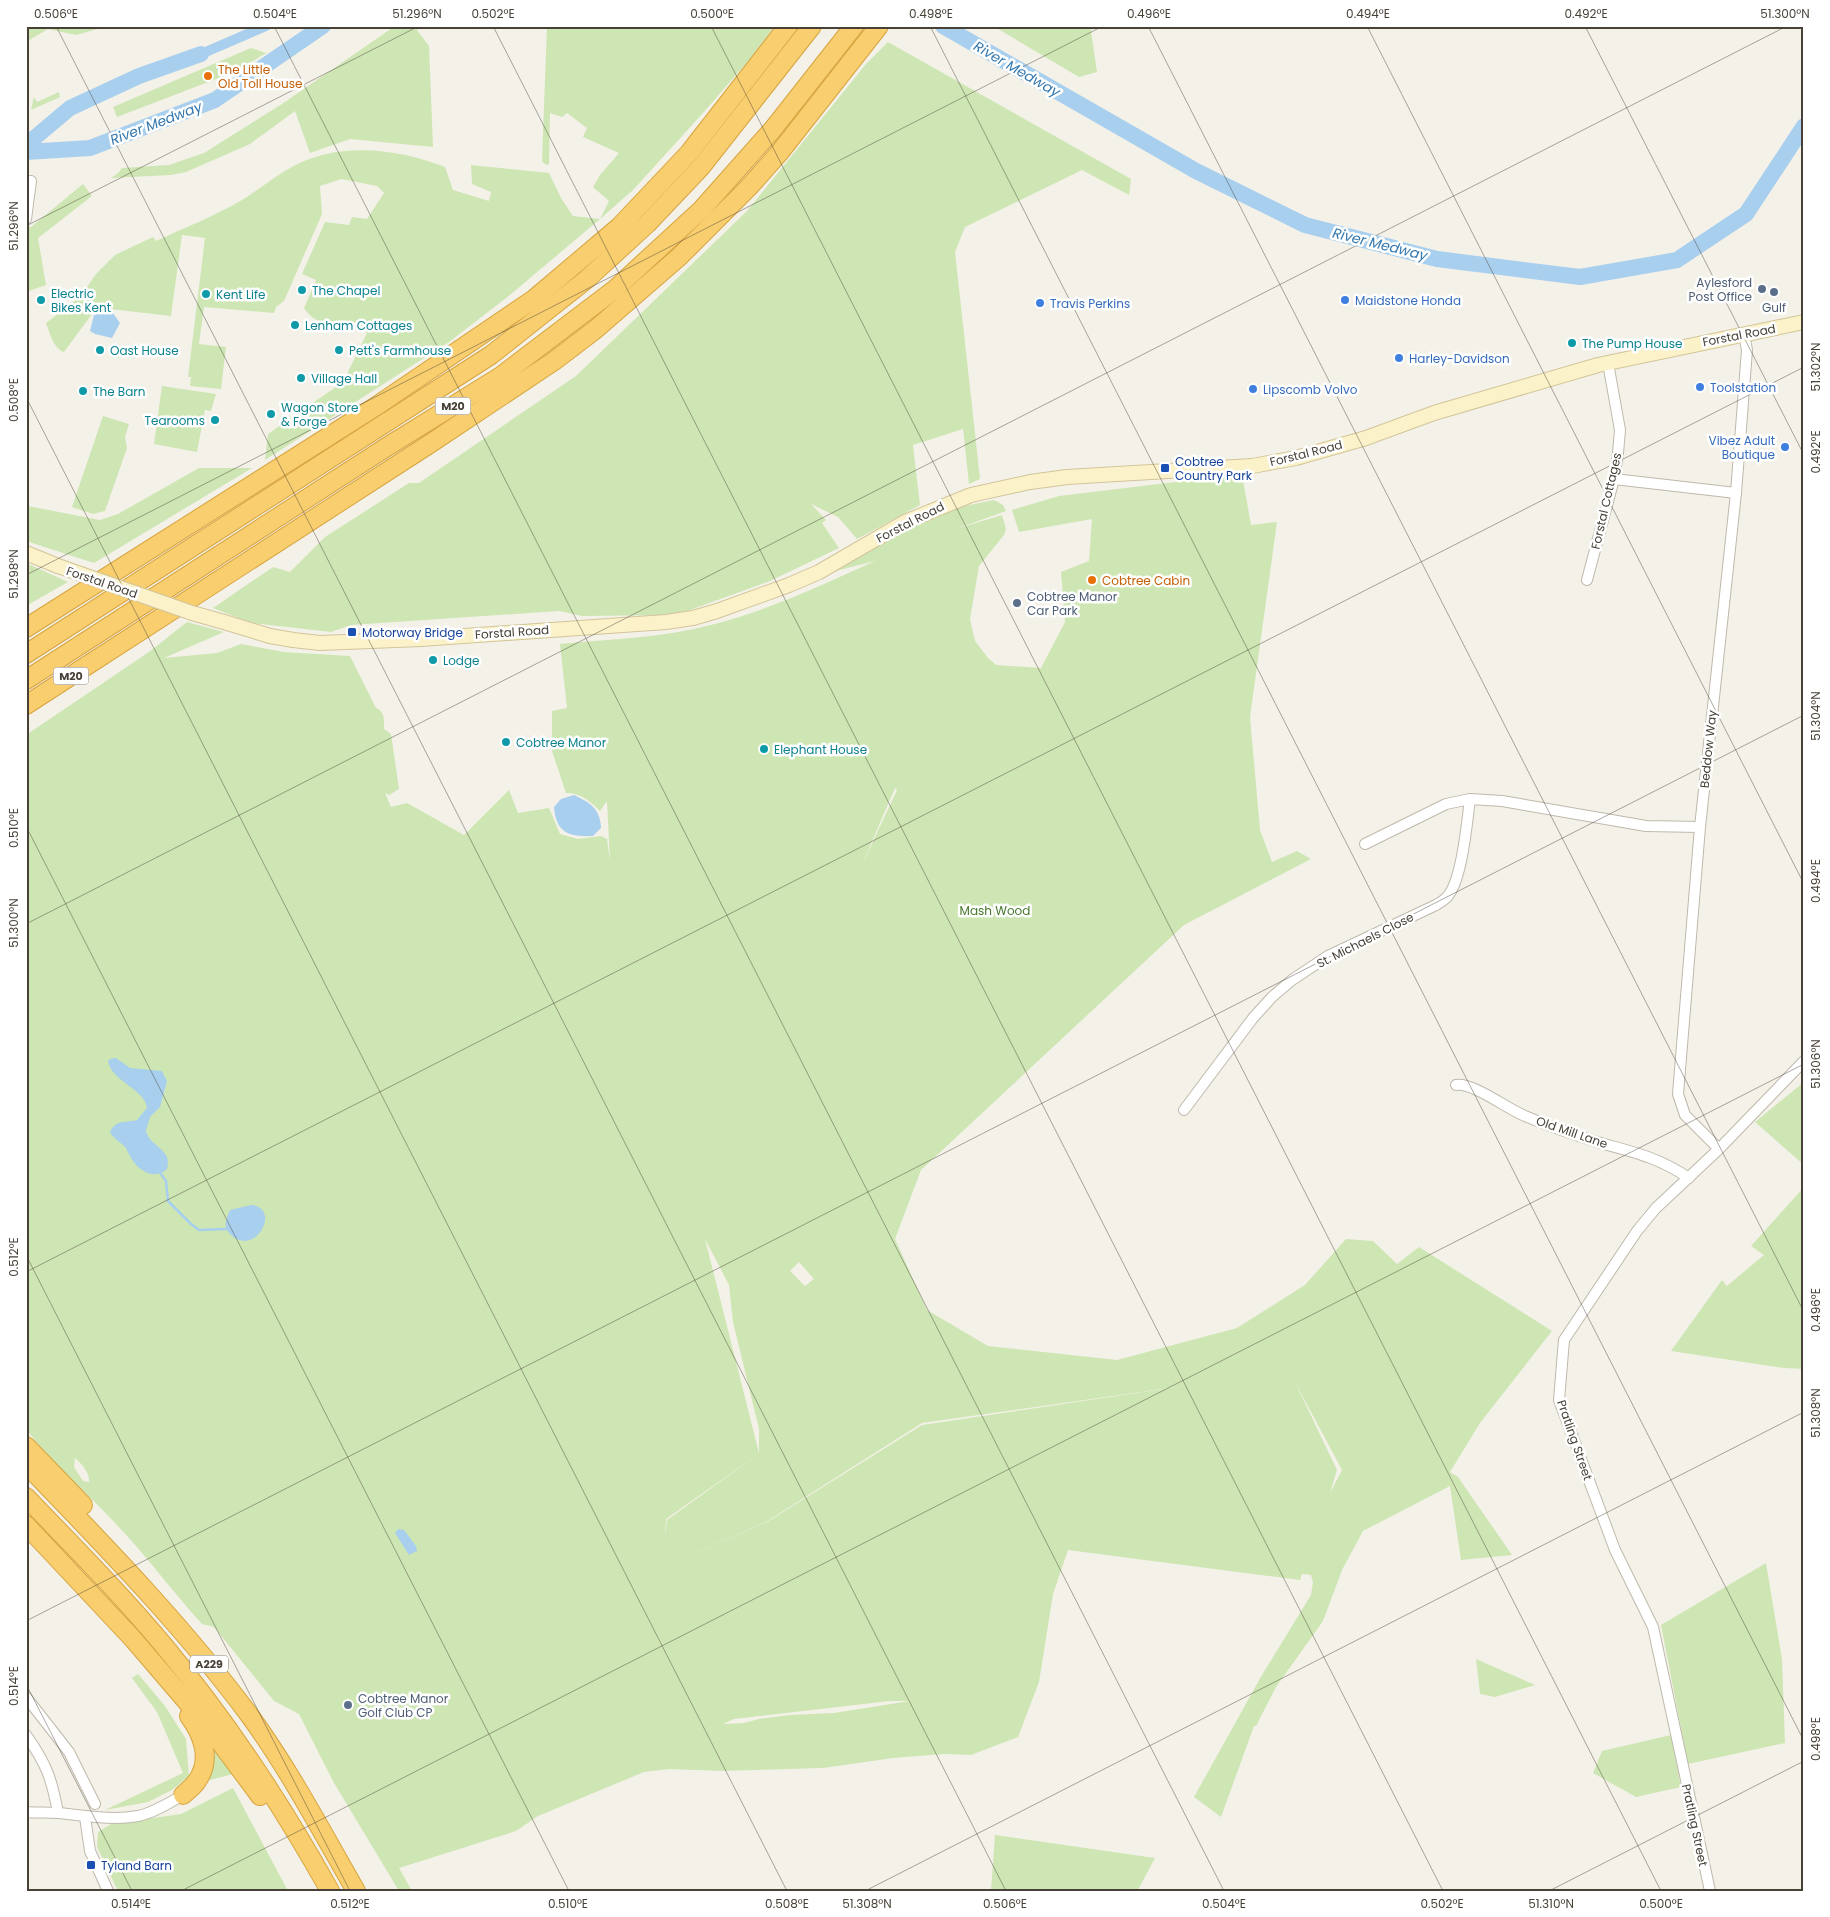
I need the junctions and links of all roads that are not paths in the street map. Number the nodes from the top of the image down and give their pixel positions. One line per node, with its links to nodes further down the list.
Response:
1 (812, 26): 18 (highway, M20)
2 (854, 26): 19 (highway, M20)
3 (879, 26): 17 (highway, M20)
4 (784, 31): 14 (highway)
5 (31, 181): 6 (street)
6 (26, 219)
7 (1804, 322): 8 (street, Forstal Road)
8 (1744, 334): 9 (street, Forstal Road); 11 (street, Beddow Way)
9 (1608, 362): 10 (street, Forstal Cottages); 12 (street, Forstal Road, bridge)
10 (1614, 479): 11 (street); 13 (street, Forstal Cottages)
11 (1736, 493): 23 (street, Beddow Way)
12 (26, 553)
13 (1587, 580)
14 (93, 585): 15 (highway); 16 (highway)
15 (26, 622)
16 (26, 628)
17 (117, 648): 20 (highway, M20); 21 (highway, M20)
18 (26, 654)
19 (26, 680)
20 (26, 705)
21 (26, 716)
22 (1470, 799): 23 (street); 24 (street); 27 (street, St. Michaels Close)
23 (1700, 827): 28 (street, Beddow Way)
24 (1365, 844)
25 (1804, 1061): 28 (street, Pratling Street)
26 (1456, 1085): 29 (street, Old Mill Lane)
27 (1184, 1110)
28 (1719, 1150): 29 (street, Pratling Street)
29 (1689, 1178): 48 (street, Pratling Street)
30 (26, 1446): 37 (highway)
31 (26, 1456): 33 (highway)
32 (26, 1464): 33 (highway, A229)
33 (45, 1484): 37 (highway, A229)
34 (26, 1497): 45 (highway, A229)
35 (26, 1525): 36 (highway)
36 (133, 1639): 40 (highway); 45 (highway)
37 (204, 1658): 47 (highway, A229)
38 (26, 1697): 41 (street)
39 (26, 1734): 43 (street)
40 (183, 1795): 44 (street)
41 (95, 1804)
42 (26, 1812): 43 (street)
43 (58, 1813): 44 (street)
44 (85, 1817): 46 (street)
45 (329, 1889)
46 (108, 1891)
47 (356, 1891)
48 (1710, 1891)

